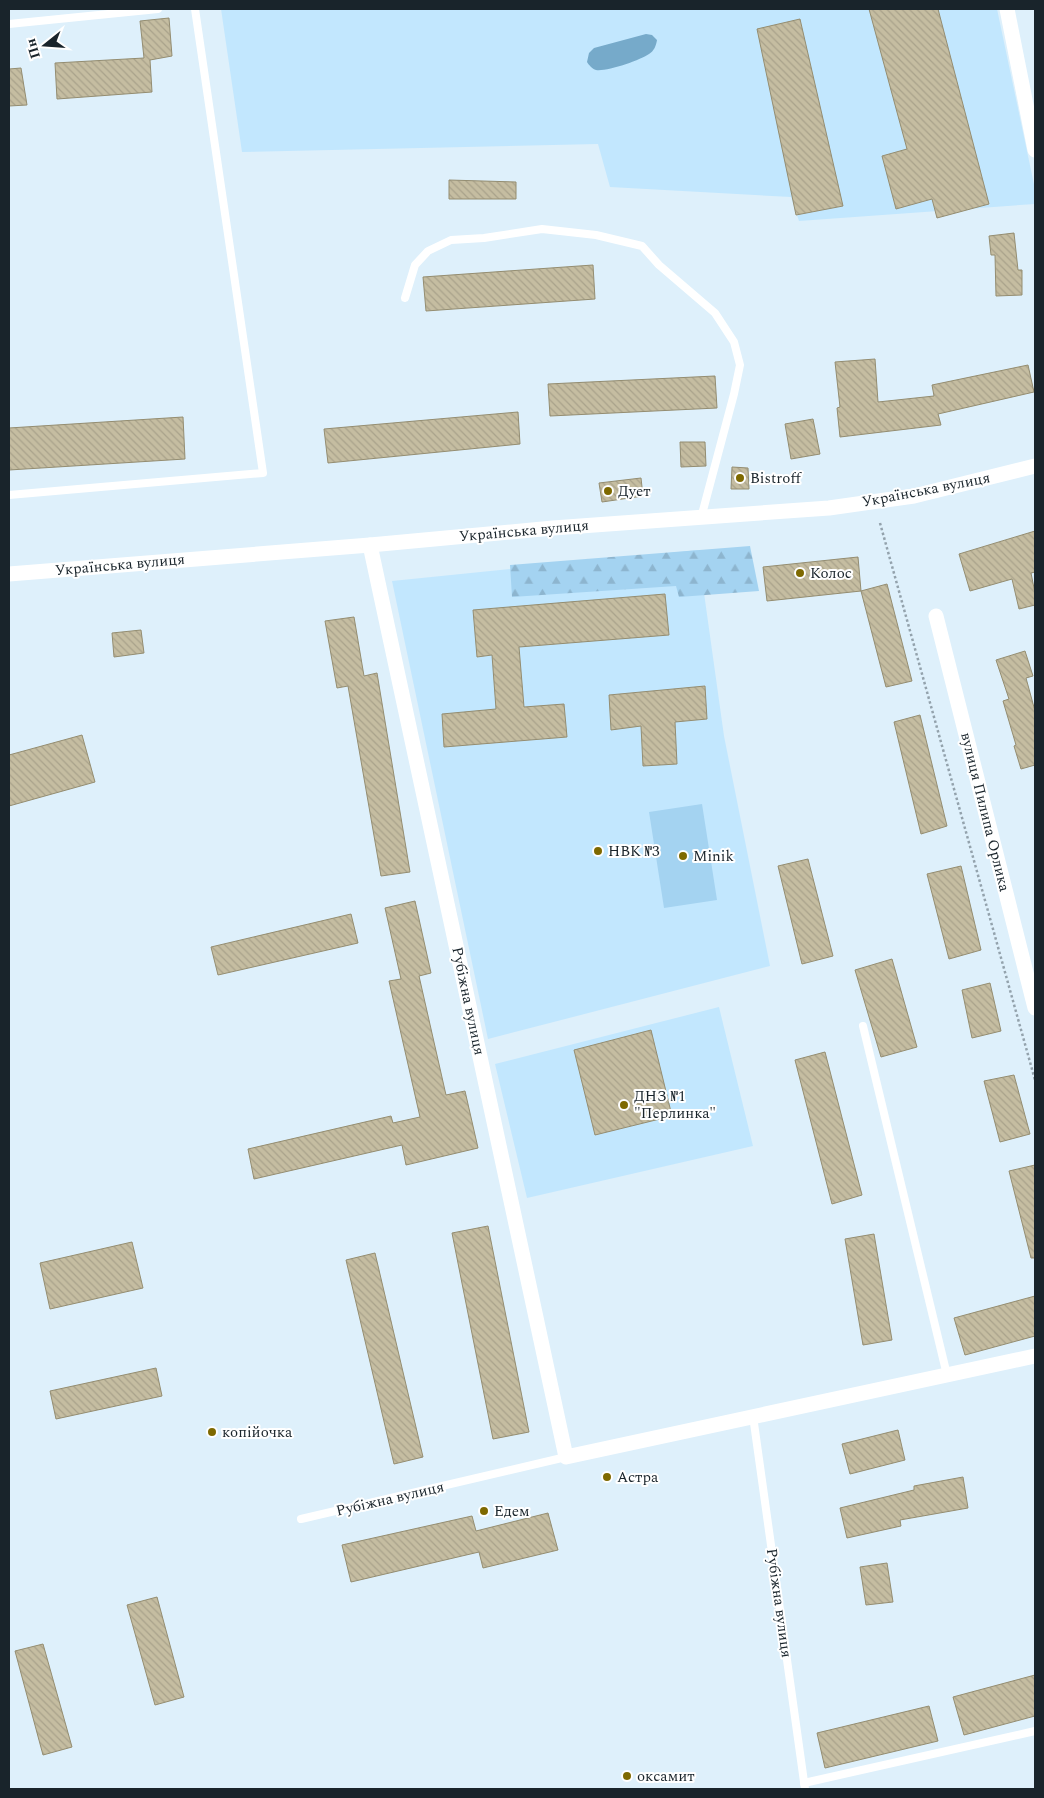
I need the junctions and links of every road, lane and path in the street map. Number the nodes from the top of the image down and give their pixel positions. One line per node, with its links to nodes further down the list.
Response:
1 (158, 9): 4 (lane)
2 (195, 9): 8 (lane)
3 (1007, 9): 5 (street)
4 (9, 24)
5 (1035, 150)
6 (405, 298): 9 (lane)
7 (1035, 466): 9 (street, Українська вулиця)
8 (9, 495)
9 (701, 518): 11 (street, Українська вулиця)
10 (880, 523): 17 (path)
11 (370, 545): 12 (street, Українська вулиця); 21 (street, Рубіжна вулиця)
12 (9, 574)
13 (936, 616): 14 (street, вулиця Пилипа Орлика)
14 (1033, 988): 15 (street, вулиця Пилипа Орлика)
15 (1035, 1008)
16 (863, 1026): 19 (lane)
17 (1035, 1080)
18 (1035, 1356): 19 (street, Рубіжна вулиця)
19 (946, 1375): 20 (street, Рубіжна вулиця)
20 (753, 1416): 21 (street, Рубіжна вулиця); 24 (lane, Рубіжна вулиця)
21 (566, 1457): 22 (lane, Рубіжна вулиця)
22 (301, 1519)
23 (1035, 1731): 24 (lane)
24 (805, 1786)

